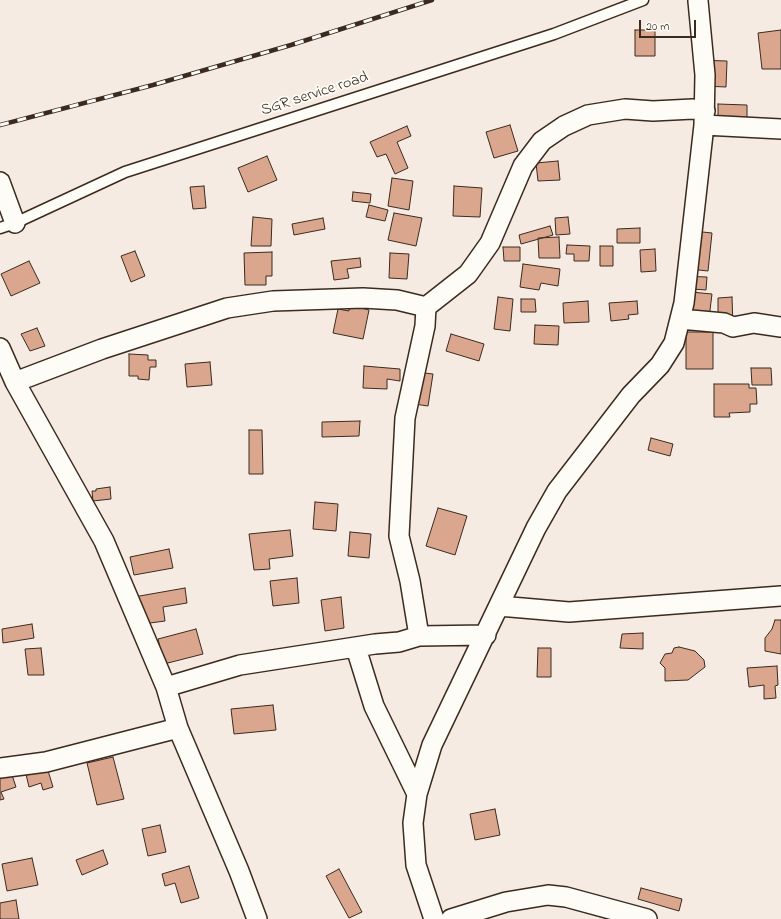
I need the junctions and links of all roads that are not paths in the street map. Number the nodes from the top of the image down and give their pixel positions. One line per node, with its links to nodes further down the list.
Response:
1 (643, 0): 6 (lane, SGR service road)
2 (698, 1): 3 (street)
3 (705, 118): 4 (street); 7 (street); 8 (street)
4 (781, 128)
5 (0, 182): 6 (street)
6 (8, 226)
7 (426, 307): 11 (street); 15 (street)
8 (680, 319): 9 (street); 13 (street)
9 (781, 327)
10 (0, 348): 11 (street)
11 (15, 382): 17 (street)
12 (781, 596): 13 (street)
13 (499, 606): 14 (street)
14 (486, 635): 15 (street); 20 (street)
15 (419, 636): 16 (street)
16 (356, 648): 17 (street); 20 (street)
17 (166, 686): 18 (street)
18 (178, 728): 19 (street); 21 (street)
19 (0, 768)
20 (417, 794): 22 (street)
21 (257, 919)
22 (434, 919)
23 (451, 919): 24 (street)
24 (647, 919)

